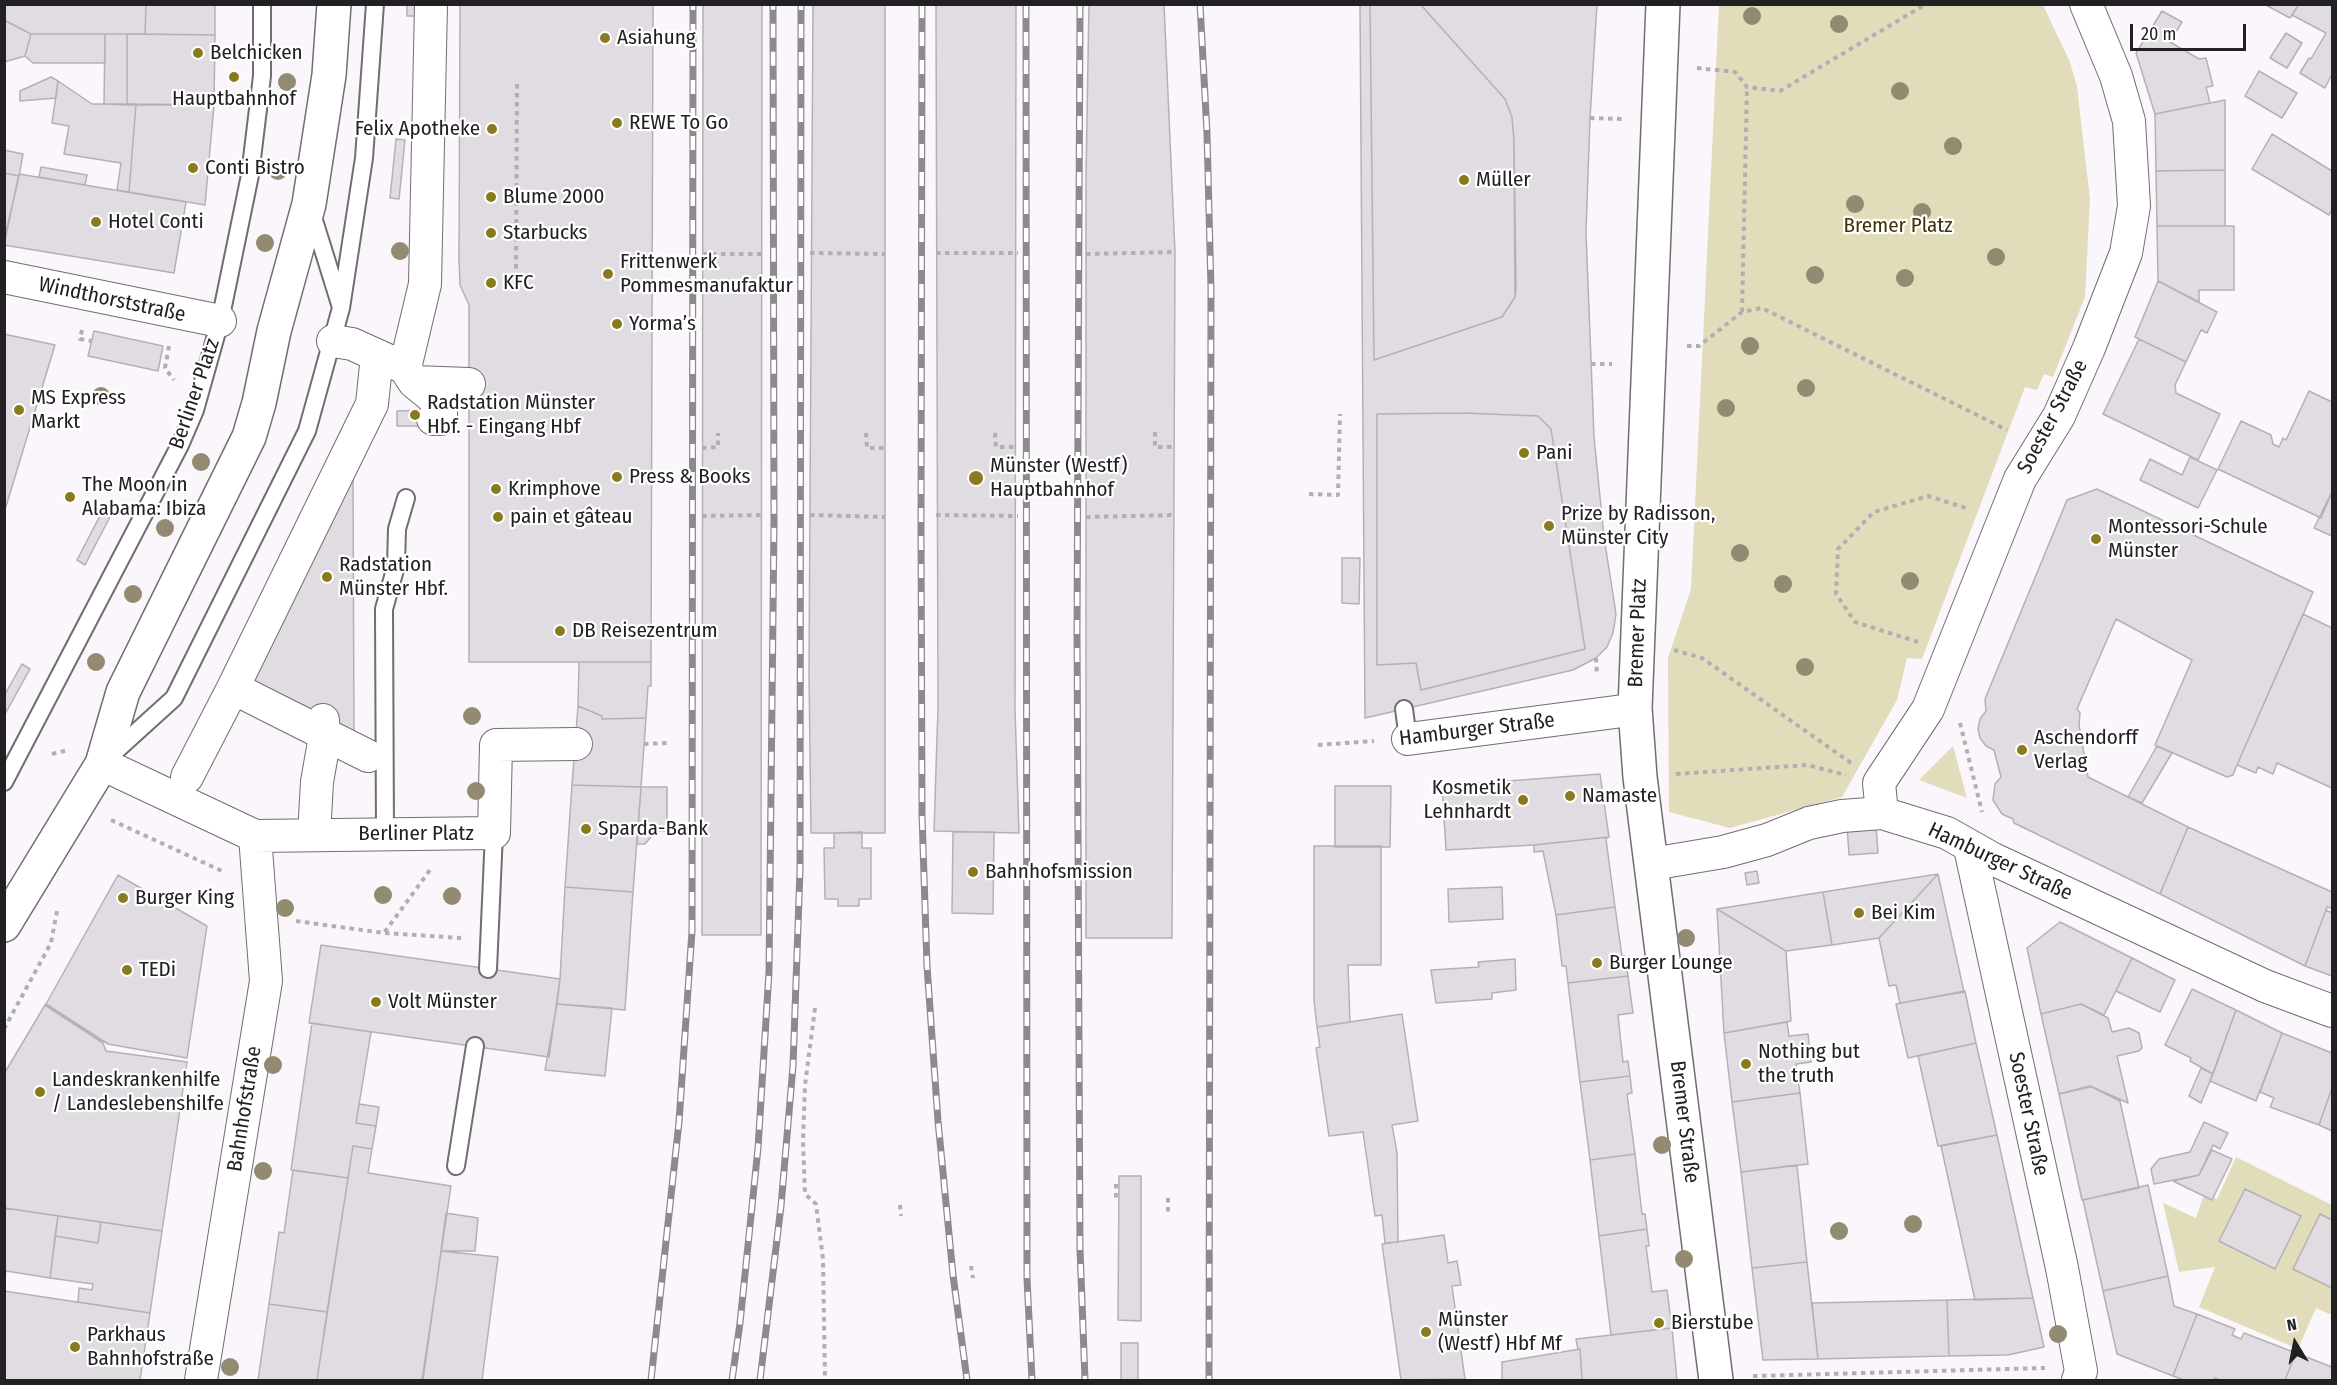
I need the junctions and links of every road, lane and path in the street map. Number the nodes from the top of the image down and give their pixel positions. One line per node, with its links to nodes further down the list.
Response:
1 (262, 4): 24 (lane, Berliner Platz)
2 (334, 4): 11 (street)
3 (375, 4): 22 (lane)
4 (431, 4): 28 (street)
5 (1663, 4): 8 (street, Bremer Platz)
6 (1926, 4): 10 (path)
7 (2086, 4): 37 (street, Soester Straße)
8 (1661, 65): 10 (path); 27 (street, Bremer Platz)
9 (517, 84): 21 (path)
10 (1747, 87): 23 (path)
11 (309, 204): 22 (lane); 66 (street)
12 (1175, 252): 19 (path)
13 (810, 253): 18 (path)
14 (936, 253): 15 (path)
15 (1018, 253)
16 (704, 254): 17 (path)
17 (764, 254)
18 (885, 254)
19 (1086, 254)
20 (4, 277): 24 (street, Windthorststraße)
21 (521, 280)
22 (341, 308): 26 (lane)
23 (1742, 312): 27 (path); 37 (path)
24 (220, 321): 30 (lane, Berliner Platz)
25 (171, 337): 30 (path)
26 (333, 341): 28 (street); 66 (lane)
27 (1650, 346): 53 (street, Bremer Platz)
28 (399, 369): 29 (street); 32 (street); 55 (street)
29 (469, 384)
30 (195, 410): 65 (lane, Berliner Platz)
31 (1340, 414): 42 (path)
32 (433, 419)
33 (1155, 432): 39 (path)
34 (718, 433): 40 (path)
35 (866, 433): 41 (path)
36 (995, 433): 38 (path)
37 (2040, 446): 52 (street, Soester Straße)
38 (1018, 447)
39 (1175, 447)
40 (702, 448)
41 (885, 448)
42 (1309, 494)
43 (406, 498): 73 (lane)
44 (762, 515): 48 (path)
45 (810, 515): 50 (path)
46 (936, 515): 49 (path)
47 (1175, 515): 51 (path)
48 (702, 516)
49 (1018, 516)
50 (885, 517)
51 (1086, 517)
52 (2004, 520): 54 (street, Soester Straße); 54 (path)
53 (1638, 640): 56 (street, Bremer Platz); 70 (path)
54 (1950, 652): 57 (street, Soester Straße)
55 (233, 688): 59 (street); 68 (street)
56 (1635, 708): 58 (street, Hamburger Straße); 78 (street, Bremer Platz)
57 (1928, 709): 70 (street, Soester Straße); 77 (path)
58 (1406, 724): 63 (path, Hamburger Straße)
59 (323, 727): 64 (street); 75 (street)
60 (667, 743): 62 (path)
61 (576, 744): 72 (street, Berliner Platz)
62 (644, 744)
63 (1318, 745)
64 (368, 756)
65 (14, 763): 66 (path); 69 (lane, Berliner Platz)
66 (102, 764): 76 (street, Berliner Platz); 81 (street)
67 (1676, 774): 70 (path)
68 (187, 777)
69 (4, 782)
70 (1880, 798): 77 (street, Hamburger Straße); 78 (street, Hamburger Straße)
71 (104, 817): 76 (path)
72 (494, 833): 74 (street, Berliner Platz); 83 (lane)
73 (385, 834): 74 (street, Berliner Platz); 75 (street, Berliner Platz)
74 (457, 834): 82 (path)
75 (314, 835): 76 (street, Berliner Platz)
76 (255, 836): 80 (street, Bahnhofstraße)
77 (1982, 853): 86 (street, Hamburger Straße); 98 (street, Soester Straße)
78 (1652, 864): 99 (street, Bremer Straße)
79 (57, 910): 87 (path)
80 (261, 916): 82 (path); 100 (street, Bahnhofstraße)
81 (4, 925)
82 (384, 933): 83 (path)
83 (489, 939): 84 (lane)
84 (488, 969)
85 (815, 1008): 101 (path)
86 (2332, 1011)
87 (4, 1029)
88 (475, 1046): 89 (lane)
89 (456, 1166)
90 (1116, 1184): 92 (path)
91 (1168, 1198): 94 (path)
92 (1116, 1200)
93 (900, 1205): 95 (path)
94 (1168, 1214)
95 (901, 1216)
96 (971, 1266): 97 (path)
97 (973, 1278)
98 (2079, 1370): 99 (path)
99 (1716, 1378)
100 (201, 1380)
101 (825, 1380)

